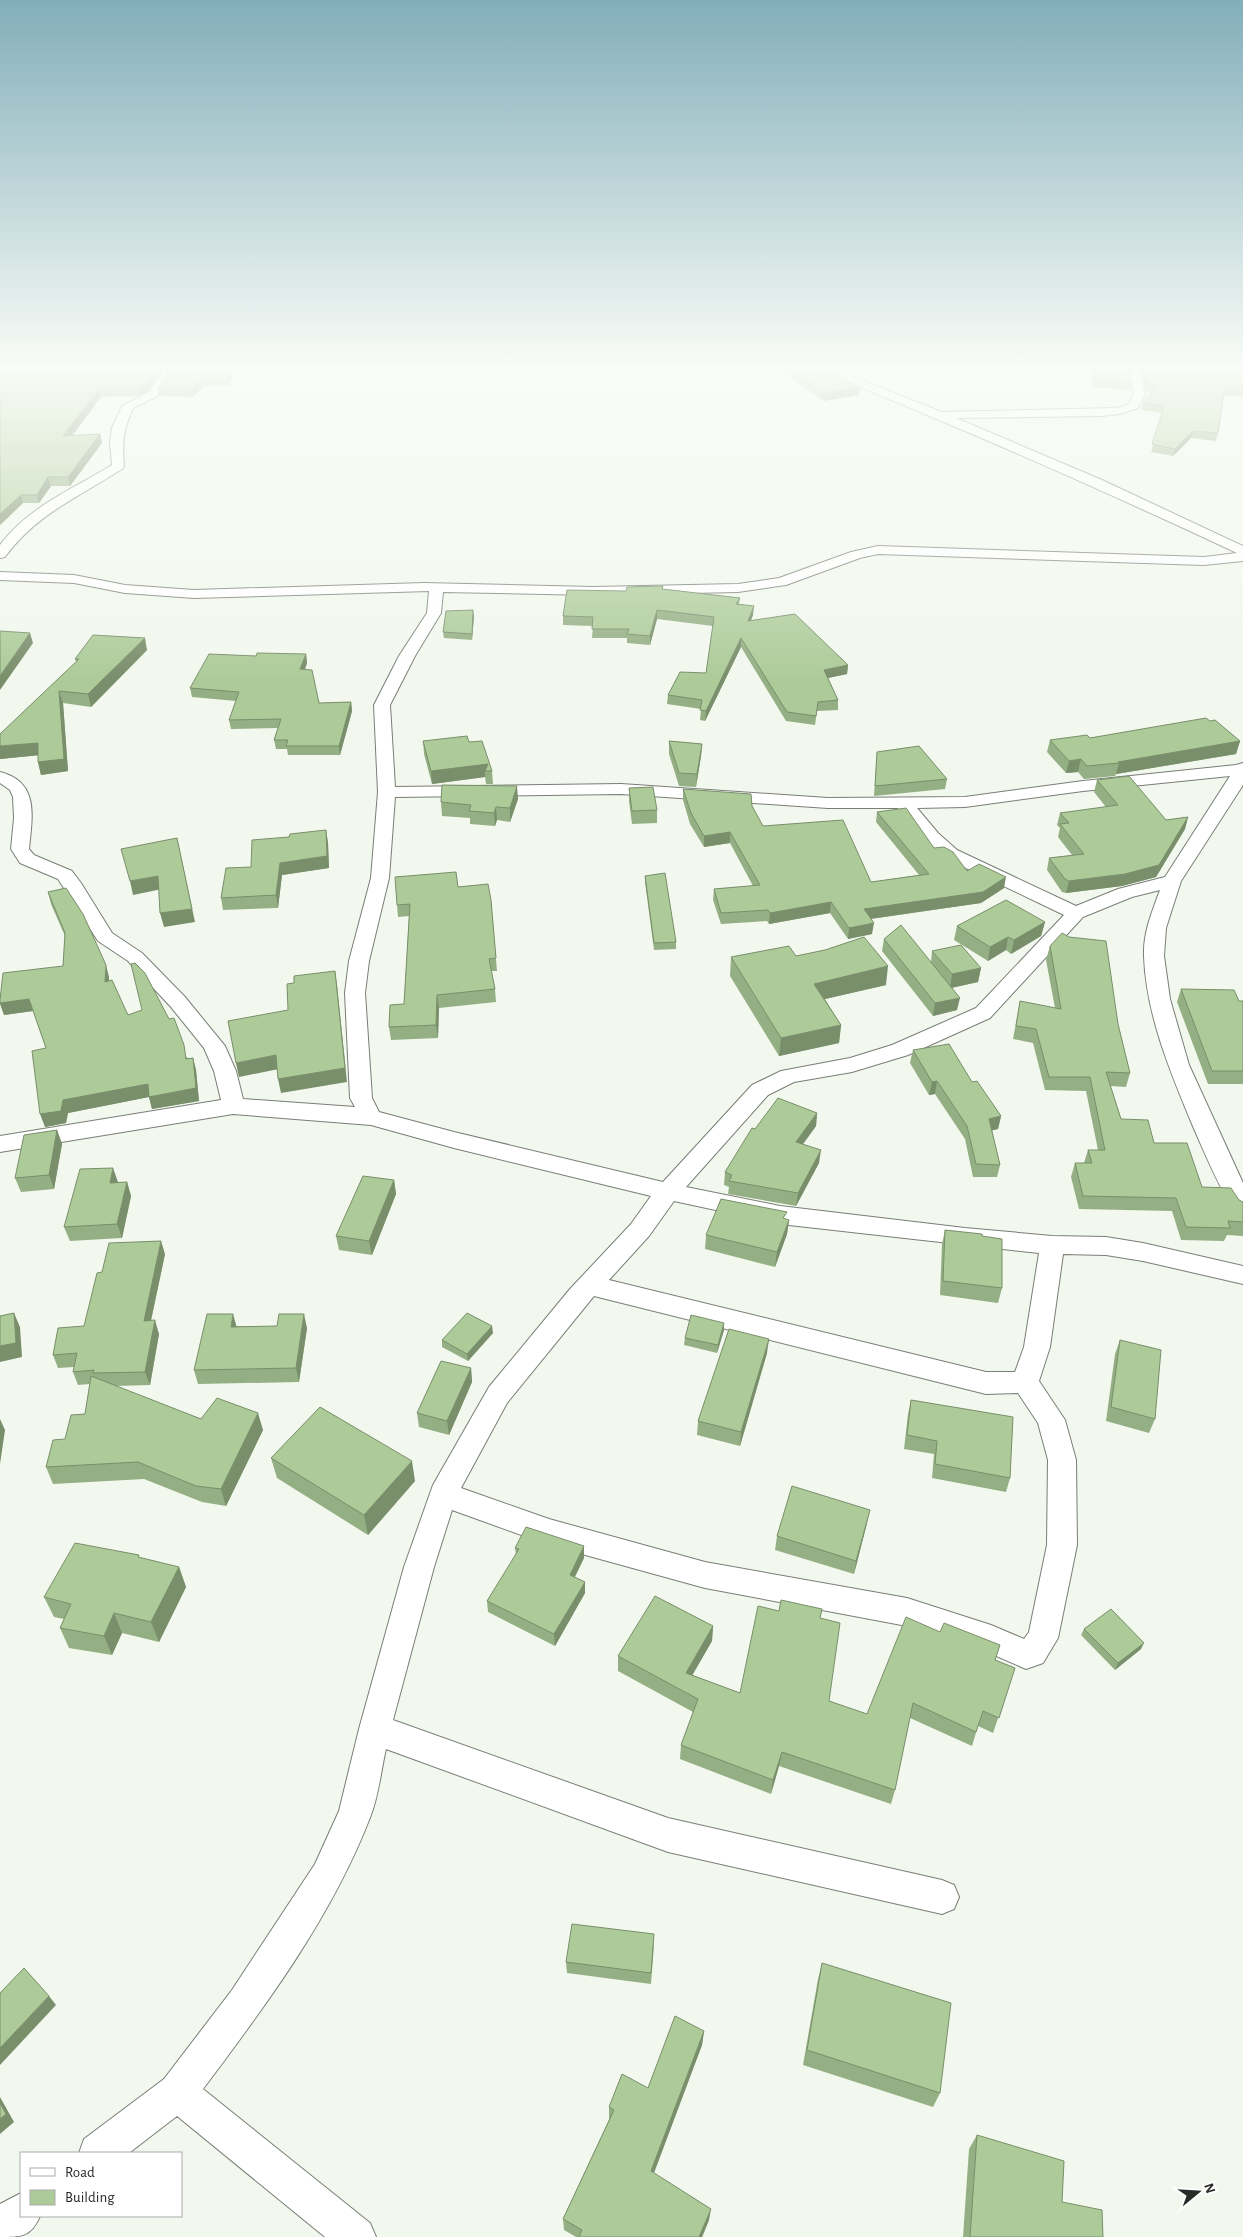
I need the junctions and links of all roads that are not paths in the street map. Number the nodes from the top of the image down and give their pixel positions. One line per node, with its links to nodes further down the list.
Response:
1 (109, 471): 4 (street)
2 (1071, 471): 3 (street)
3 (1243, 551)
4 (0, 554)
5 (1243, 557): 7 (street)
6 (0, 576): 7 (street)
7 (436, 587): 10 (street)
8 (1242, 769): 11 (street); 12 (street)
9 (0, 777): 14 (street)
10 (387, 792): 11 (street); 15 (street)
11 (902, 801): 13 (street)
12 (1172, 881): 13 (street); 18 (street)
13 (1076, 913): 17 (street)
14 (233, 1106): 15 (street); 16 (street)
15 (371, 1117): 17 (street)
16 (0, 1144)
17 (668, 1191): 19 (street); 21 (street)
18 (1243, 1207)
19 (1052, 1244): 20 (street); 22 (street)
20 (1243, 1275)
21 (590, 1285): 22 (street); 23 (street)
22 (1025, 1382): 23 (street)
23 (443, 1494): 24 (street)
24 (374, 1729): 25 (street); 26 (street)
25 (942, 1897)
26 (177, 2092): 27 (street); 30 (street)
27 (99, 2152)
28 (20, 2214): 29 (street)
29 (0, 2229)
30 (356, 2237)

